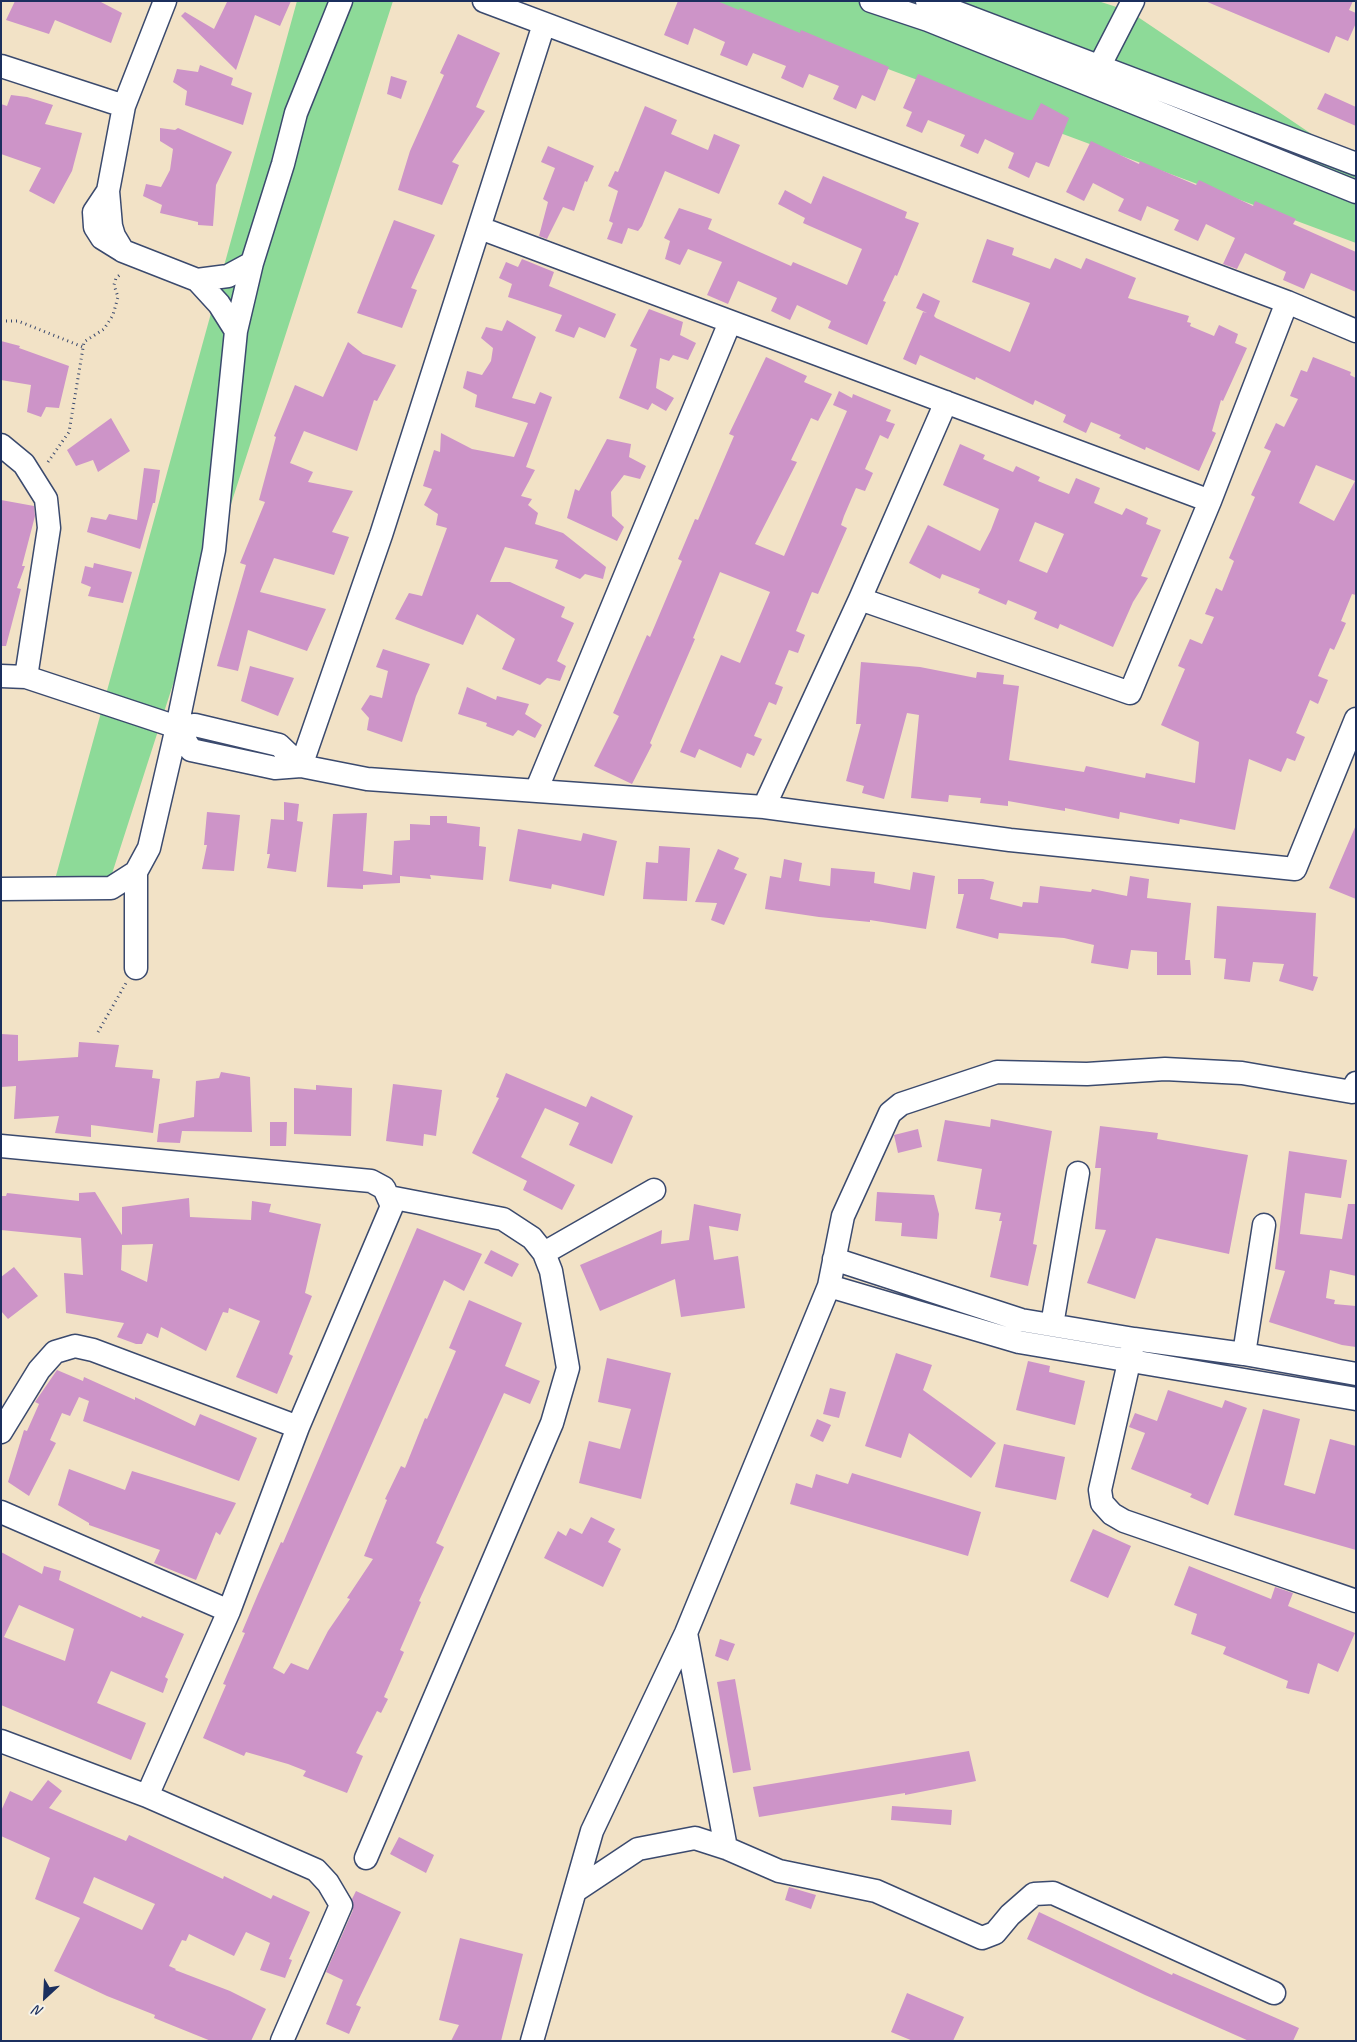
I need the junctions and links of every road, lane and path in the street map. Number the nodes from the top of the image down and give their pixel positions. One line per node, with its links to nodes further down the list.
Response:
1 (165, 1): 10 (street)
2 (341, 1): 15 (street)
3 (484, 1): 7 (street)
4 (872, 1): 12 (street)
5 (927, 1): 8 (street)
6 (1133, 1): 8 (street)
7 (544, 24): 13 (street); 17 (street)
8 (1100, 65): 11 (street)
9 (1, 66): 10 (street)
10 (124, 106): 14 (street)
11 (1356, 164)
12 (1356, 192)
13 (480, 228): 19 (street); 32 (street)
14 (123, 251): 16 (street); 22 (path)
15 (252, 263): 16 (street); 20 (street)
16 (197, 280): 20 (street)
17 (1287, 302): 21 (street); 26 (street)
18 (1, 322): 22 (path)
19 (730, 322): 23 (street); 33 (street)
20 (236, 331): 31 (street)
21 (1356, 331)
22 (83, 347): 25 (path)
23 (946, 402): 26 (street); 27 (street)
24 (1, 445): 25 (street)
25 (36, 482): 29 (street)
26 (1210, 501): 27 (street)
27 (860, 600): 34 (street)
28 (1, 676): 29 (street)
29 (26, 677): 31 (street)
30 (1356, 719): 34 (street)
31 (177, 727): 32 (street); 35 (street)
32 (302, 766): 33 (street)
33 (536, 791): 34 (street)
34 (764, 807)
35 (136, 872): 36 (street); 37 (street)
36 (1, 889)
37 (136, 968): 38 (path)
38 (98, 1032)
39 (1355, 1089): 46 (street)
40 (1, 1146): 43 (street)
41 (1078, 1174): 48 (street)
42 (654, 1190): 45 (street)
43 (390, 1197): 45 (street); 54 (street)
44 (1264, 1224): 50 (street)
45 (544, 1253): 63 (street)
46 (834, 1259): 47 (street); 48 (street)
47 (829, 1286): 51 (street); 59 (street)
48 (1052, 1325): 49 (street)
49 (1134, 1340): 50 (street); 51 (street)
50 (1244, 1354): 52 (street)
51 (1130, 1362): 53 (street); 57 (street)
52 (1356, 1374)
53 (1356, 1399)
54 (298, 1427): 55 (street); 58 (street)
55 (1, 1432)
56 (1, 1512): 58 (street)
57 (1356, 1601)
58 (229, 1611): 61 (street)
59 (686, 1633): 62 (street); 64 (street)
60 (1, 1741): 61 (street)
61 (147, 1796): 66 (street)
62 (726, 1848): 64 (street); 65 (street)
63 (366, 1858)
64 (576, 1891): 67 (street)
65 (1274, 1993)
66 (282, 2041)
67 (532, 2041)

